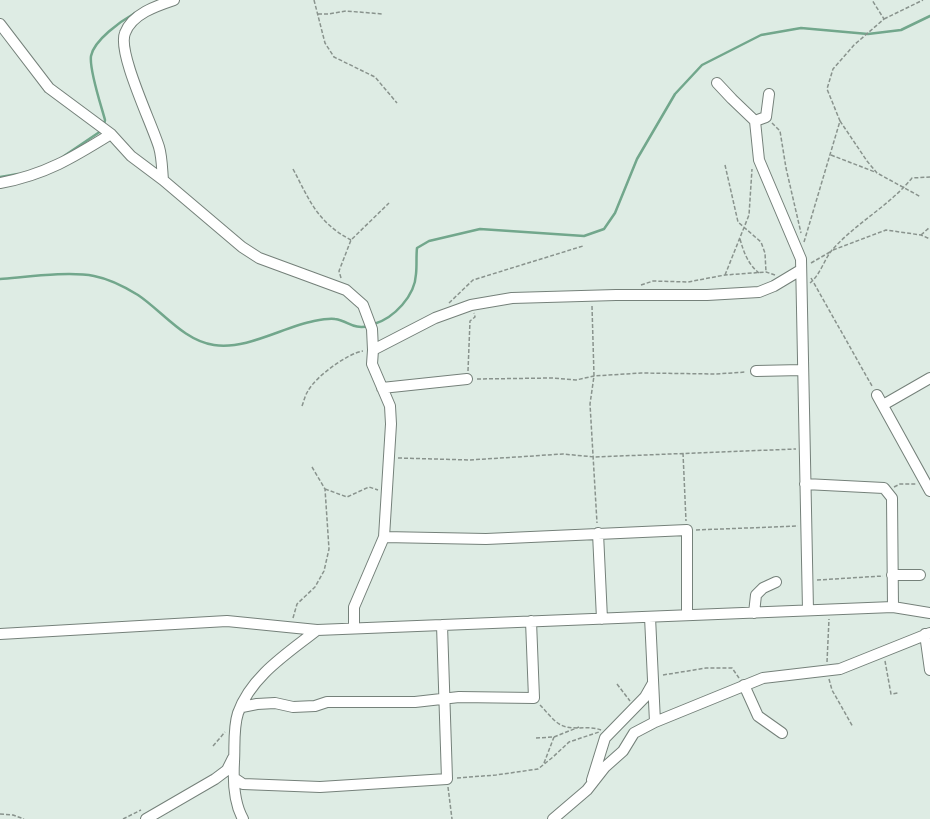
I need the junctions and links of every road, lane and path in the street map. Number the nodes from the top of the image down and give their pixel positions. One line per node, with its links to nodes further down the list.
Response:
1 (174, 0): 22 (street)
2 (314, 0): 5 (path)
3 (872, 0): 7 (path)
4 (923, 0): 7 (path)
5 (318, 14): 6 (path); 11 (path)
6 (383, 14)
7 (884, 19): 14 (path)
8 (0, 24): 15 (street)
9 (717, 83): 13 (street)
10 (769, 94): 12 (street)
11 (397, 103)
12 (766, 117): 13 (street); 16 (path)
13 (755, 121): 17 (street)
14 (840, 121): 16 (path); 20 (path)
15 (106, 129): 22 (street); 23 (street)
16 (831, 155): 20 (path)
17 (759, 160): 28 (path); 35 (street)
18 (725, 165): 28 (path)
19 (293, 169): 32 (path)
20 (877, 173): 24 (path)
21 (930, 177): 24 (path)
22 (163, 180): 41 (street)
23 (0, 183)
24 (904, 187): 25 (path); 34 (path)
25 (921, 197)
26 (389, 203): 32 (path)
27 (930, 227): 29 (path)
28 (744, 228): 30 (path); 36 (path)
29 (921, 235): 31 (path); 34 (path)
30 (740, 238): 37 (path); 38 (path)
31 (930, 239)
32 (351, 240): 41 (path)
33 (583, 246): 44 (path)
34 (832, 251): 35 (path); 52 (path)
35 (799, 271): 39 (street); 46 (street)
36 (766, 272): 37 (path); 39 (path)
37 (760, 273): 38 (path)
38 (725, 275): 40 (path)
39 (787, 278): 42 (street)
40 (639, 286)
41 (346, 290): 45 (street)
42 (592, 296): 43 (street); 48 (path)
43 (471, 305): 44 (street); 50 (path)
44 (436, 318): 45 (street)
45 (373, 350): 51 (street); 54 (path)
46 (802, 370): 47 (street); 55 (street)
47 (756, 371): 48 (path)
48 (594, 376): 50 (path); 58 (path)
49 (930, 378): 53 (street)
50 (468, 379): 51 (street)
51 (382, 388): 57 (street)
52 (877, 395): 53 (street)
53 (882, 404): 61 (street)
54 (302, 406)
55 (804, 448): 56 (path); 60 (street)
56 (683, 453): 58 (path); 66 (path)
57 (390, 457): 58 (path); 64 (street)
58 (594, 457): 67 (path)
59 (312, 467): 62 (path)
60 (805, 484): 63 (street); 65 (street)
61 (928, 487): 63 (path)
62 (325, 489): 64 (path); 83 (path)
63 (887, 492): 70 (street)
64 (387, 498): 68 (street)
65 (806, 526): 66 (path); 71 (street)
66 (687, 530): 67 (street); 78 (street)
67 (598, 533): 68 (street); 80 (street)
68 (384, 537): 84 (street)
69 (920, 575): 70 (street)
70 (892, 576): 71 (path); 73 (street)
71 (807, 581): 74 (street)
72 (776, 582): 76 (street)
73 (893, 607): 75 (street); 77 (street)
74 (808, 610): 75 (street); 76 (street)
75 (829, 610): 89 (path)
76 (754, 613): 78 (street)
77 (930, 613)
78 (687, 615): 79 (street)
79 (650, 617): 80 (street); 91 (street)
80 (602, 618): 81 (street)
81 (531, 621): 82 (street); 96 (street)
82 (442, 625): 84 (street); 95 (street)
83 (290, 627): 85 (street); 87 (street)
84 (354, 628): 85 (street)
85 (317, 630): 97 (street)
86 (927, 633): 88 (street); 90 (street)
87 (0, 634)
88 (882, 651): 89 (street); 94 (path)
89 (827, 670): 93 (street); 101 (path)
90 (930, 670)
91 (653, 680): 93 (path); 98 (street); 99 (street)
92 (617, 684): 98 (path)
93 (744, 685): 99 (street); 102 (street)
94 (898, 693)
95 (444, 698): 96 (street); 97 (street); 108 (street)
96 (534, 698): 100 (path)
97 (242, 707): 105 (street)
98 (634, 707): 109 (street)
99 (655, 722): 109 (street)
100 (581, 727): 103 (path); 106 (path)
101 (853, 727)
102 (782, 733)
103 (554, 737): 104 (path); 106 (path)
104 (536, 738)
105 (234, 756): 107 (street); 112 (street)
106 (544, 764): 108 (path)
107 (234, 778): 108 (street); 113 (street)
108 (447, 779): 114 (path)
109 (591, 784): 115 (street)
110 (0, 814): 111 (path)
111 (24, 819)
112 (146, 819)
113 (243, 819)
114 (452, 819)
115 (553, 819)

